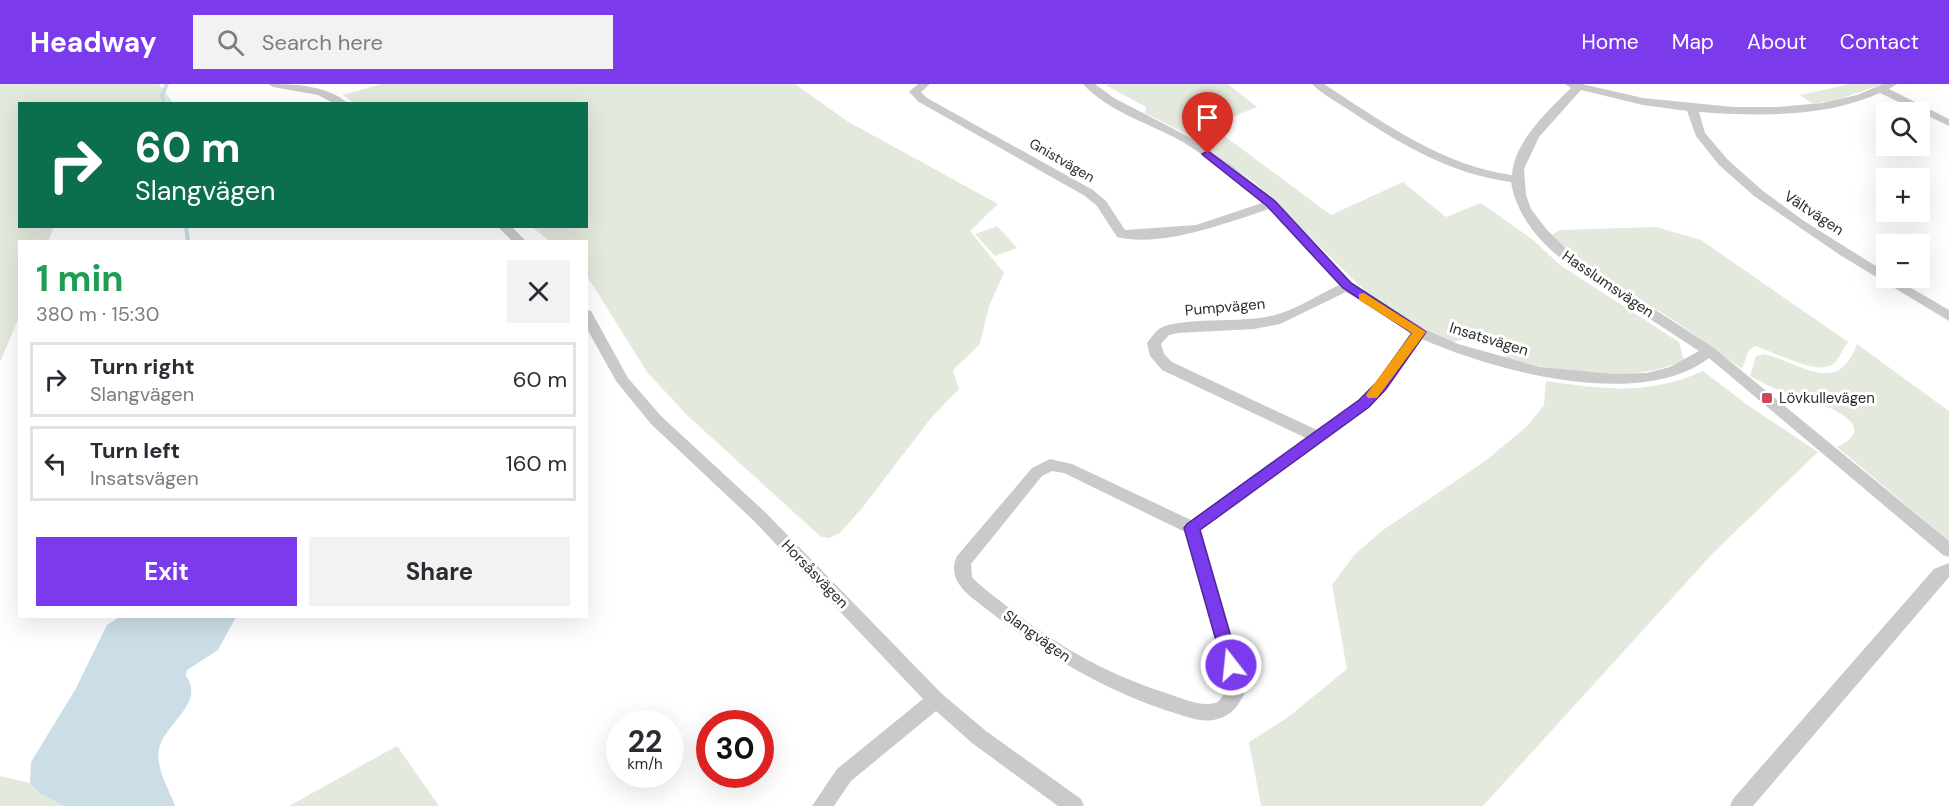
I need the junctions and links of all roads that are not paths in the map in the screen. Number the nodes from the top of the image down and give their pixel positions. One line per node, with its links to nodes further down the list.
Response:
1 (273, 84): 7 (street)
2 (925, 84): 11 (street, Gnistvägen)
3 (1088, 84): 11 (street, Insatsvägen)
4 (1317, 84): 10 (street)
5 (1574, 85): 8 (street); 10 (street)
6 (1887, 87): 8 (street); 9 (street)
7 (340, 102)
8 (1692, 108): 15 (street, Vältvägen)
9 (1949, 123)
10 (1517, 179): 18 (street, Hasslumsvägen)
11 (1271, 204): 14 (street, Insatsvägen)
12 (505, 228): 13 (street)
13 (520, 240)
14 (1347, 286): 17 (street, Insatsvägen); 19 (street, Pumpvägen)
15 (1949, 316)
16 (588, 318): 23 (street, Horsåsvägen)
17 (1420, 332): 18 (street, Insatsvägen); 19 (street)
18 (1709, 351): 21 (street, Hasslumsvägen)
19 (1318, 437): 20 (street)
20 (1192, 528): 20 (street, Slangvägen)
21 (1949, 550)
22 (1949, 570): 26 (street)
23 (936, 700): 24 (street); 25 (street, Horsåsvägen)
24 (822, 806)
25 (1074, 806)
26 (1740, 806)

